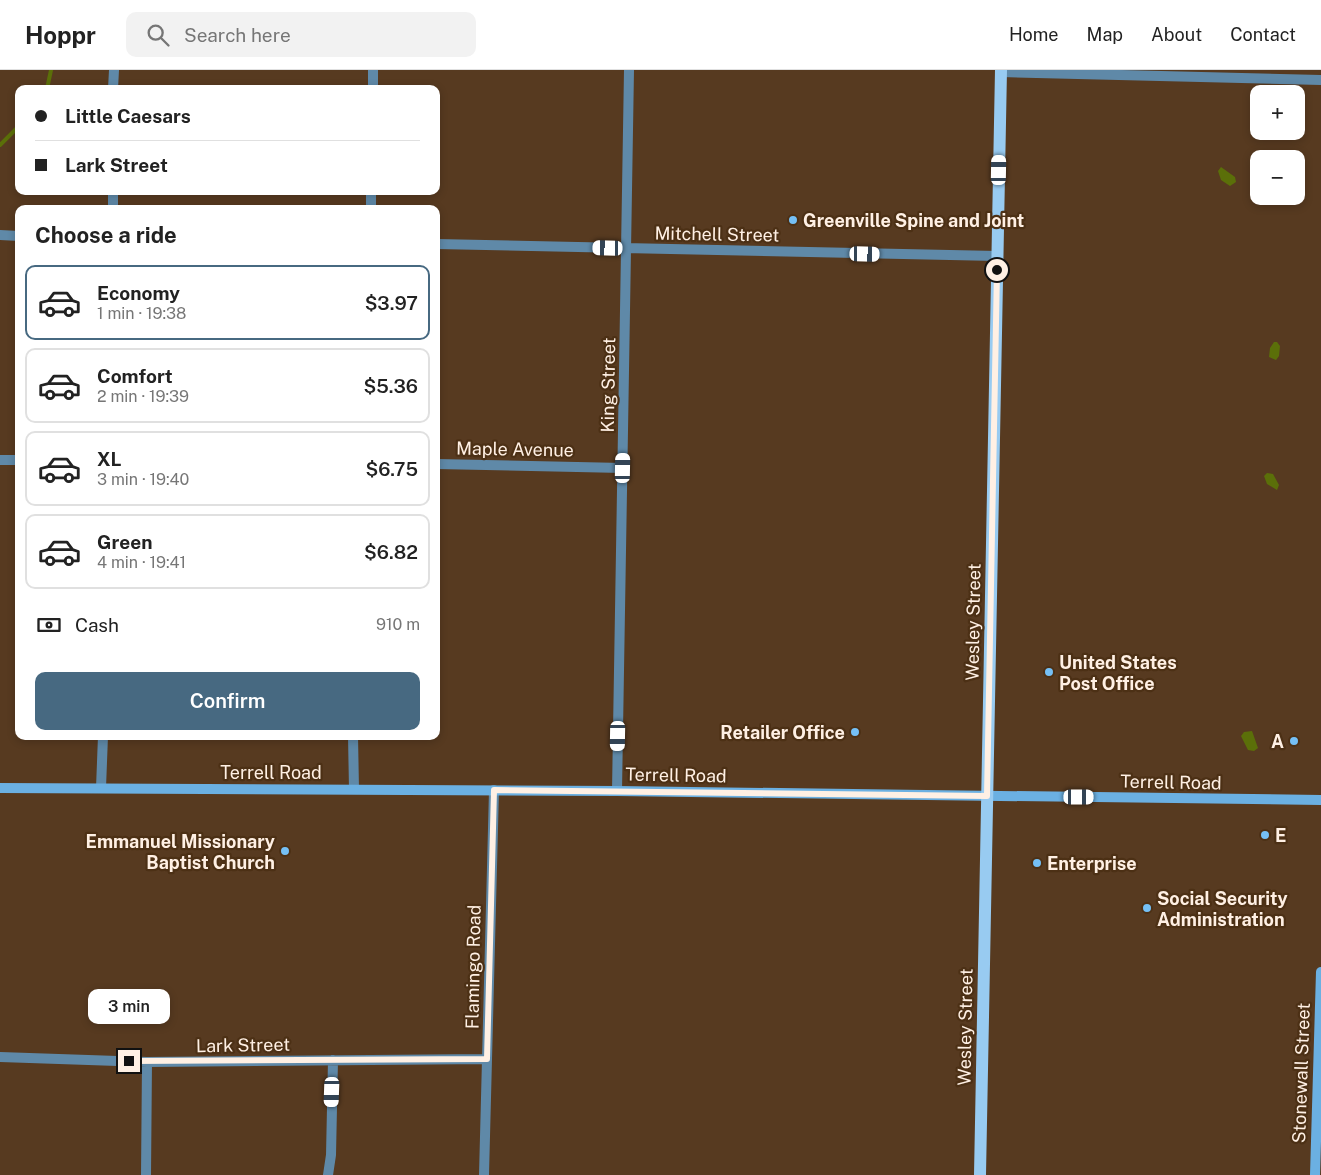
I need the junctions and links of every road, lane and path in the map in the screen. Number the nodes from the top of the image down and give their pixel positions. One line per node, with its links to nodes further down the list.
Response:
1 (114, 70): 6 (street)
2 (373, 70): 7 (street)
3 (629, 70): 11 (street, King Street)
4 (1001, 71): 5 (street); 12 (main road, Wesley Street)
5 (1321, 80)
6 (113, 85)
7 (373, 85)
8 (0, 235): 9 (street)
9 (15, 236)
10 (440, 244): 11 (street, Mitchell Street)
11 (626, 248): 12 (street, Mitchell Street); 16 (street, King Street)
12 (997, 256): 24 (main road, Wesley Street)
13 (0, 460): 14 (street)
14 (15, 460)
15 (440, 464): 16 (street, Maple Avenue)
16 (623, 468): 23 (street, King Street)
17 (103, 740): 20 (street)
18 (353, 740): 21 (street)
19 (0, 788): 20 (street, Terrell Road)
20 (101, 788): 21 (street, Terrell Road)
21 (354, 789): 22 (street, Terrell Road)
22 (494, 790): 23 (street, Terrell Road); 28 (street, Flamingo Road)
23 (617, 790): 24 (street, Terrell Road)
24 (987, 796): 25 (street, Terrell Road); 34 (main road, Wesley Street)
25 (1321, 800)
26 (1321, 972): 35 (street, Stonewall Street)
27 (0, 1057): 30 (street, Lark Street)
28 (487, 1059): 29 (street, Lark Street); 33 (street, Flamingo Road)
29 (333, 1060): 30 (street, Lark Street); 32 (street)
30 (147, 1062): 31 (street)
31 (146, 1175)
32 (328, 1175)
33 (484, 1175)
34 (980, 1175)
35 (1315, 1175)

